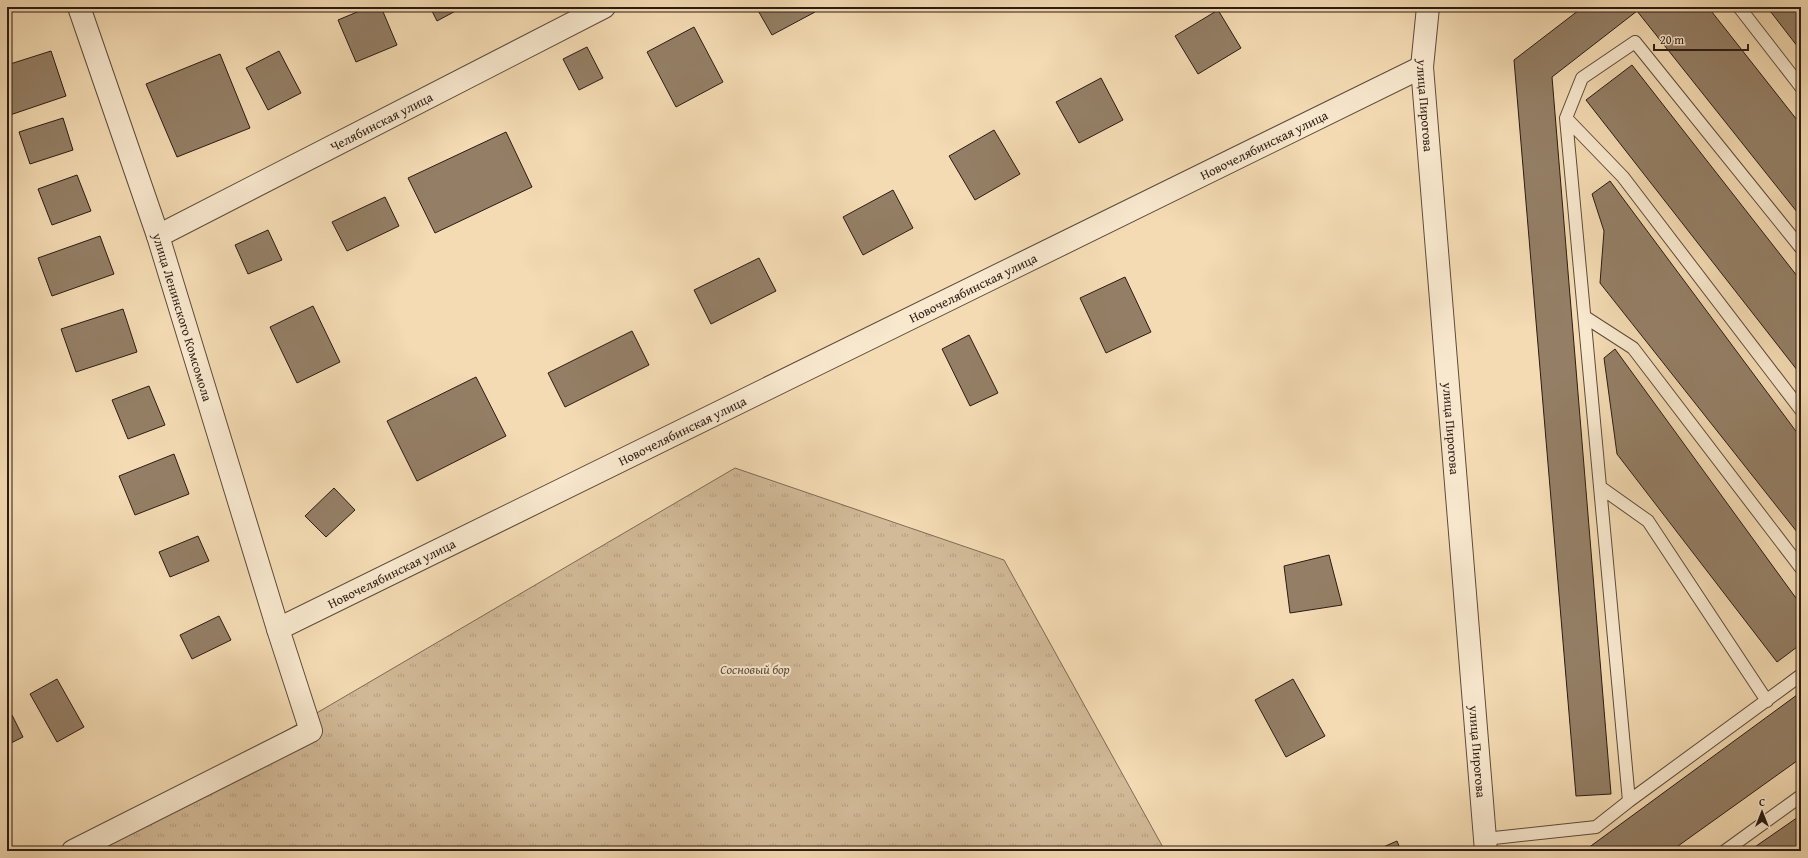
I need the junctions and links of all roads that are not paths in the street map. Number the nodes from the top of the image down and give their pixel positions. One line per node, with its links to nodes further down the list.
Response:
1 (79, 7): 8 (street, улица Ленинского Комсомола)
2 (604, 7): 8 (street, Челябинская улица)
3 (1428, 7): 5 (street, улица Пирогова)
4 (1739, 7): 6 (lane)
5 (1422, 67): 14 (street, Новочелябинская улица); 19 (street, улица Пирогова)
6 (1801, 87)
7 (1566, 118): 9 (lane); 10 (lane); 11 (lane)
8 (158, 236): 14 (street, улица Ленинского Комсомола)
9 (1801, 248)
10 (1585, 317): 12 (lane); 13 (lane)
11 (1801, 410)
12 (1600, 487): 16 (lane); 18 (lane)
13 (1801, 568)
14 (278, 629): 20 (street)
15 (1801, 675): 16 (lane)
16 (1767, 701): 18 (lane)
17 (1801, 796): 21 (lane)
18 (1629, 801): 19 (lane)
19 (1486, 845)
20 (73, 851)
21 (1725, 851)

